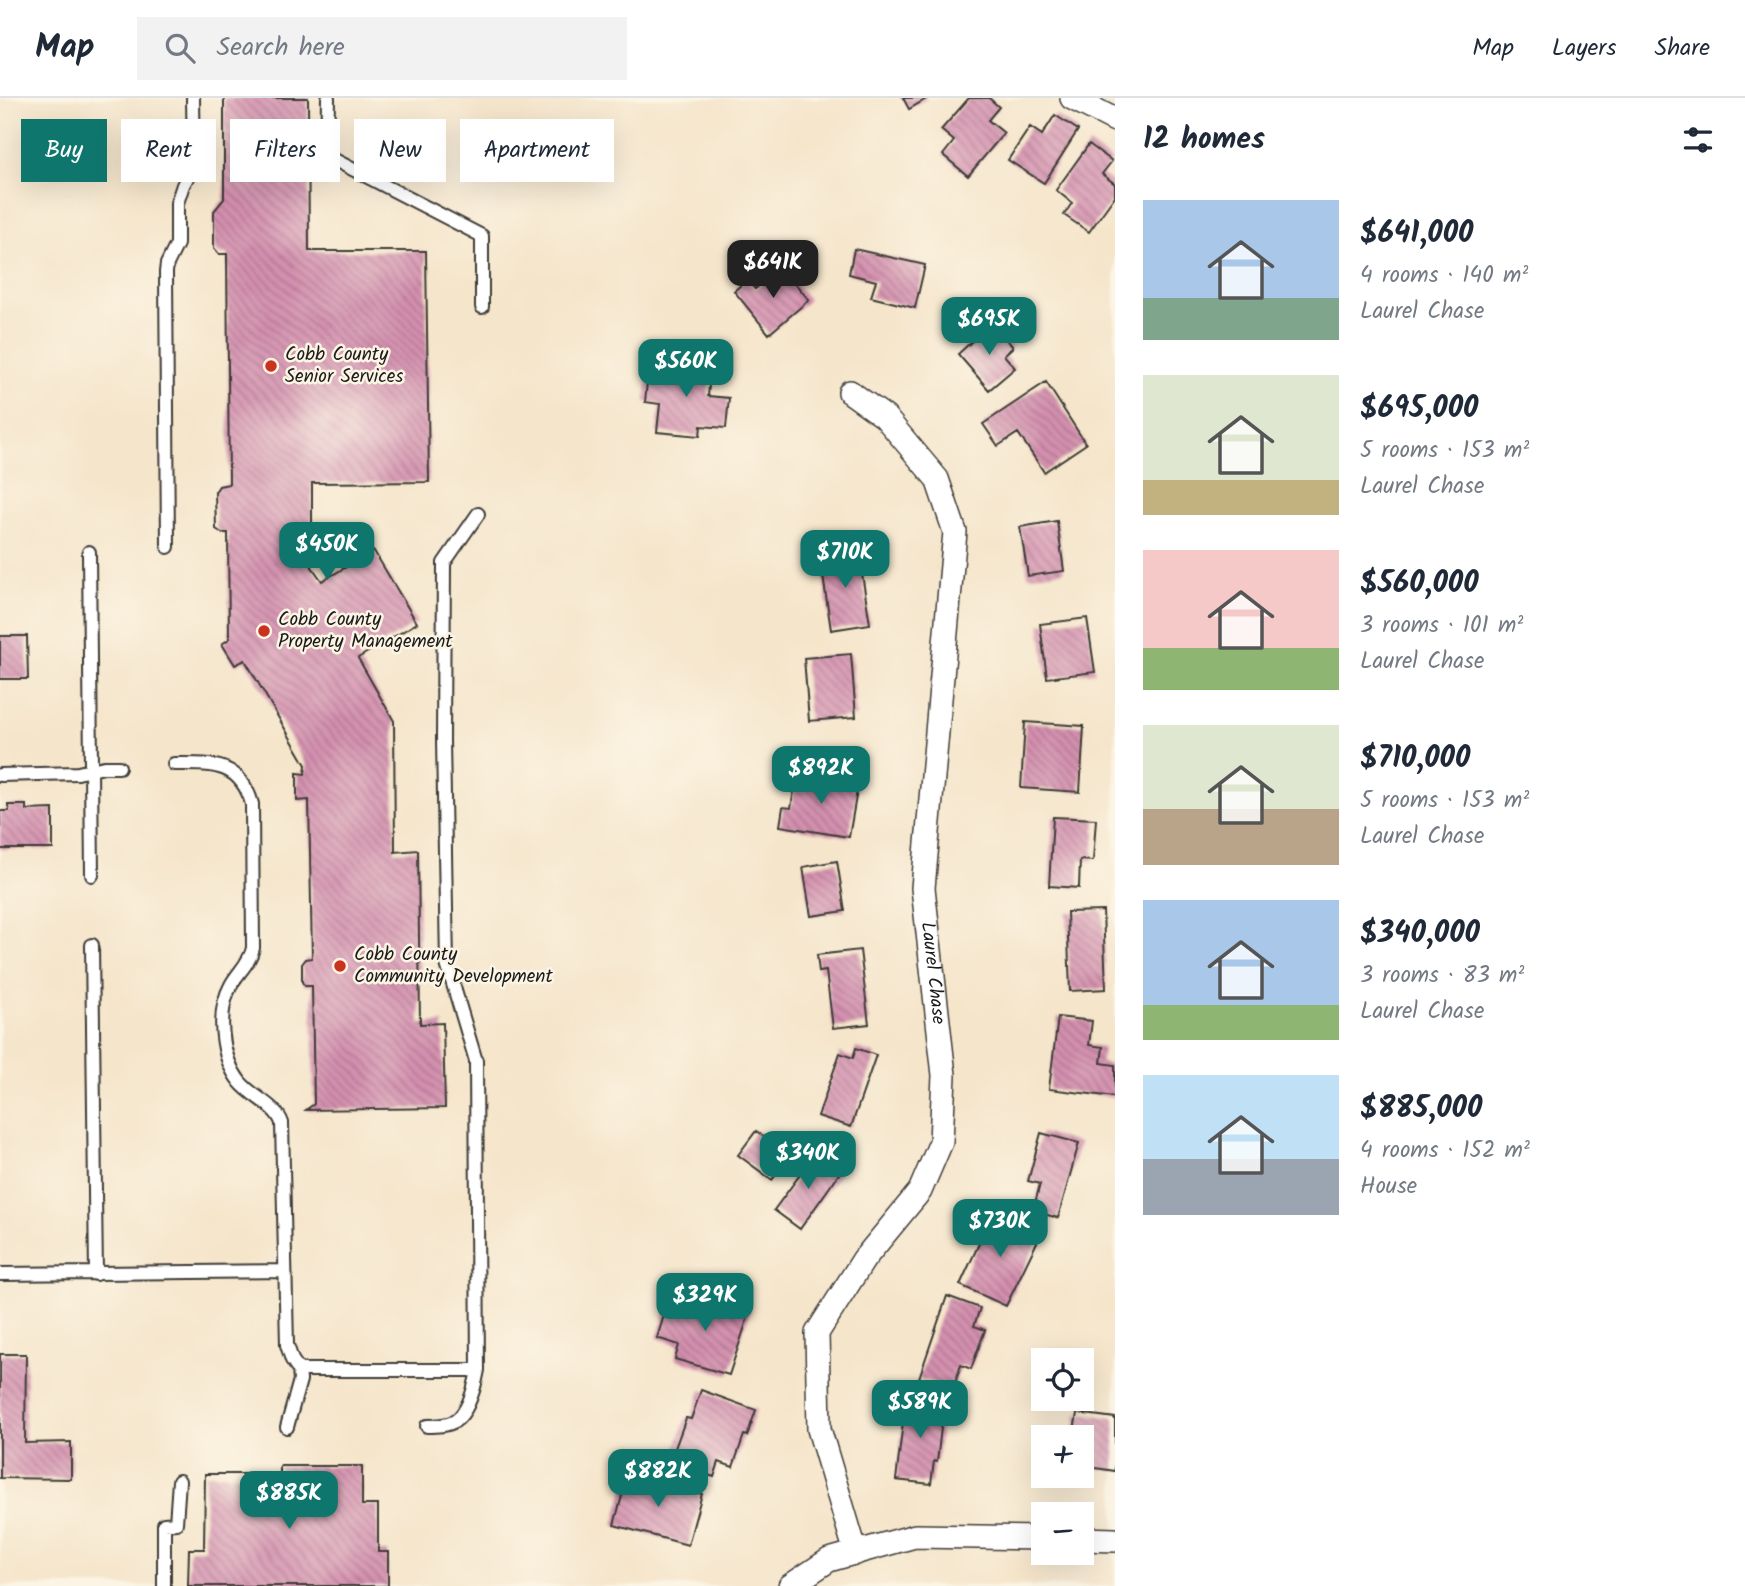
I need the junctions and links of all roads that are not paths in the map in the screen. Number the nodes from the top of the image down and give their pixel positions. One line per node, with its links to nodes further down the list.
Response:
1 (193, 98): 8 (lane)
2 (328, 98): 5 (lane)
3 (1072, 98): 4 (street)
4 (1115, 120)
5 (482, 307)
6 (850, 392): 27 (street, Laurel Chase)
7 (478, 514): 20 (lane)
8 (169, 547)
9 (89, 552): 12 (lane)
10 (174, 764): 16 (lane)
11 (119, 767): 12 (lane)
12 (91, 770): 13 (lane); 14 (lane)
13 (0, 775)
14 (92, 875)
15 (92, 946): 17 (lane)
16 (285, 1271): 17 (lane); 19 (lane)
17 (96, 1273): 18 (lane)
18 (0, 1274)
19 (299, 1370): 20 (lane); 22 (lane)
20 (478, 1370): 21 (lane)
21 (427, 1426)
22 (287, 1427)
23 (179, 1482): 28 (lane)
24 (1031, 1538): 27 (street)
25 (1094, 1539): 26 (street)
26 (1115, 1540)
27 (856, 1553): 29 (street)
28 (164, 1586)
29 (790, 1586)

